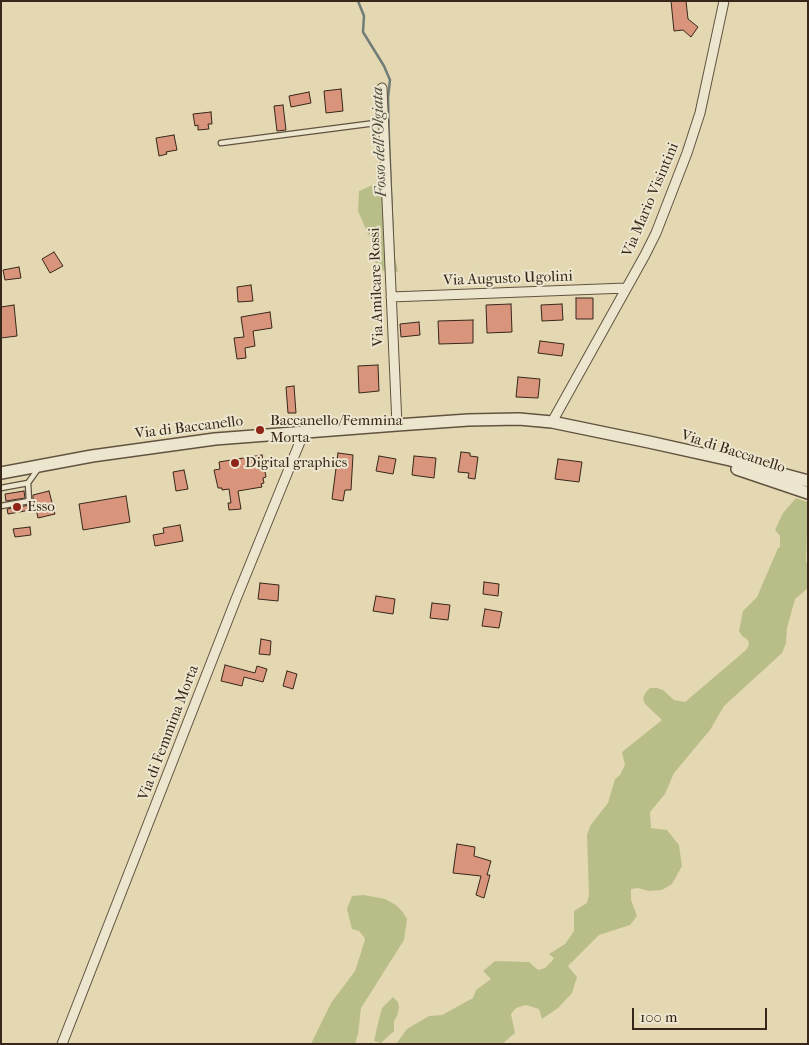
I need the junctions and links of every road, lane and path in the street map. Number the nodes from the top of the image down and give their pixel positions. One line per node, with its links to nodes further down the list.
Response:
1 (724, 1): 5 (street, Via Mario Visintini)
2 (382, 88): 3 (street, Via Amilcare Rossi)
3 (384, 122): 4 (lane); 6 (street, Via Amilcare Rossi)
4 (220, 143)
5 (626, 288): 6 (street, Via Augusto Ugolini); 7 (street, Via Mario Visintini)
6 (391, 297): 8 (street, Via Amilcare Rossi)
7 (552, 422): 8 (street, Via di Baccanello); 13 (street, Via di Baccanello)
8 (397, 425): 9 (street, Via di Baccanello)
9 (304, 432): 10 (street, Via di Baccanello); 16 (street, Via di Femmina Morta)
10 (40, 466): 11 (street, Via di Baccanello); 12 (lane)
11 (1, 473)
12 (28, 484): 14 (lane); 15 (lane)
13 (805, 486)
14 (1, 488)
15 (1, 506)
16 (62, 1044)

